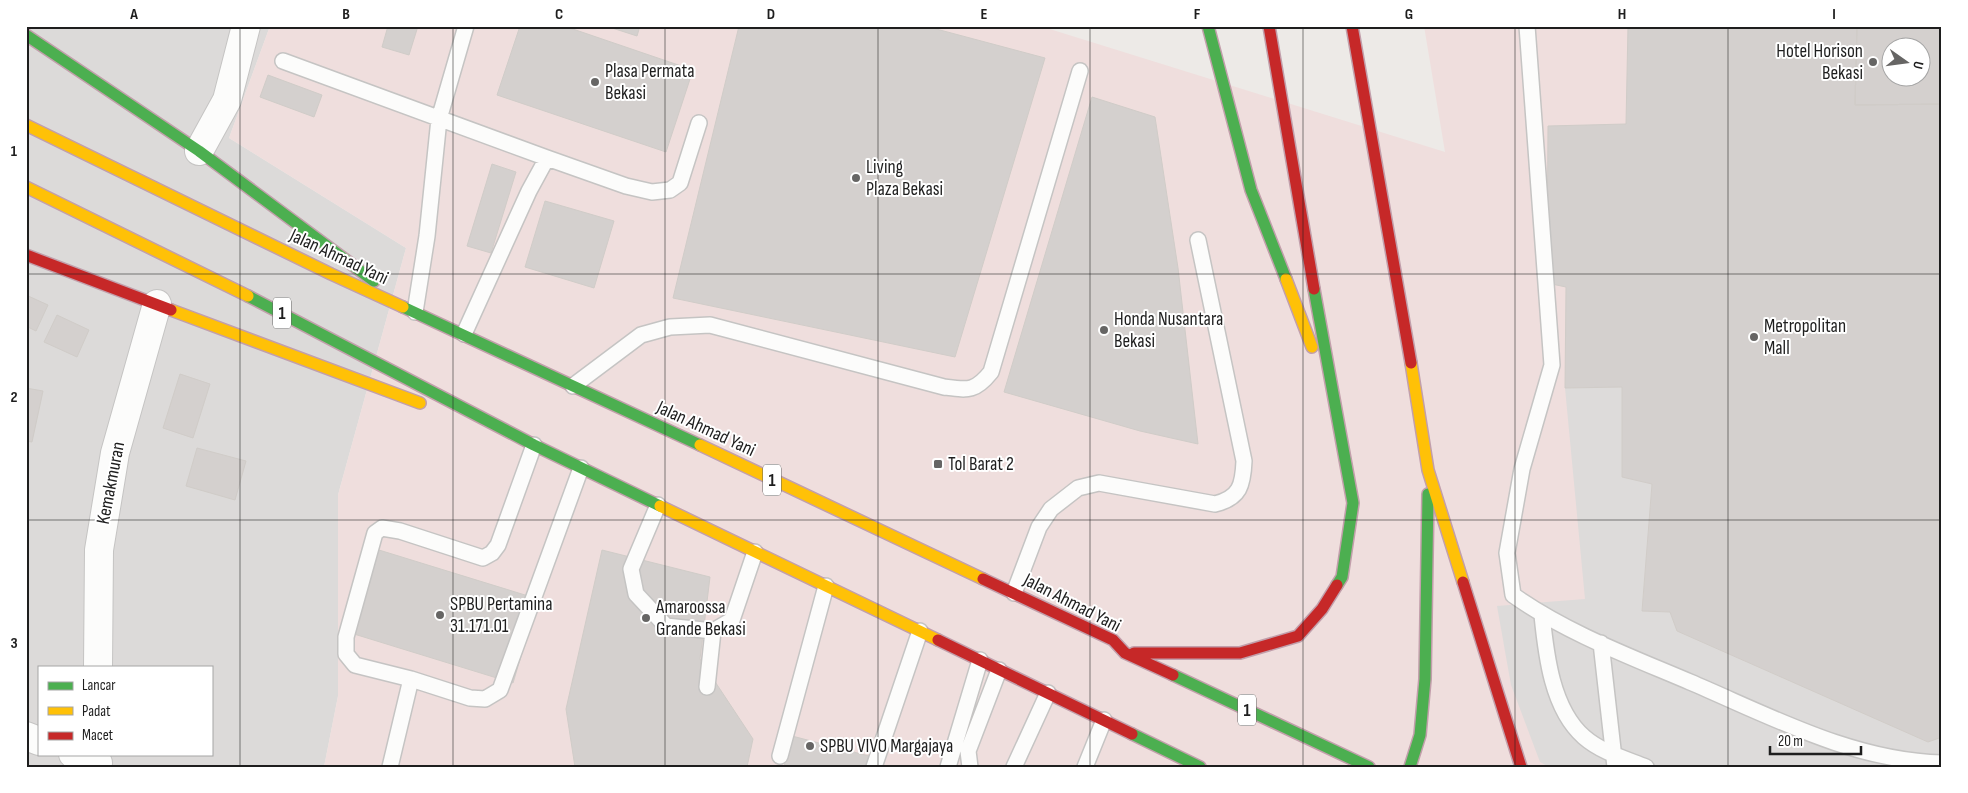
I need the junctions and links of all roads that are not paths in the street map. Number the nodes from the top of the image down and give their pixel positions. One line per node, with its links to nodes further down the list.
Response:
1 (246, 26): 13 (street)
2 (466, 26): 10 (lane)
3 (1208, 26): 22 (highway)
4 (1269, 26): 22 (highway)
5 (1352, 26): 25 (highway)
6 (1527, 26): 30 (lane)
7 (26, 35): 13 (highway)
8 (283, 61): 10 (lane)
9 (1080, 71): 21 (lane)
10 (439, 119): 14 (lane); 19 (lane)
11 (699, 122): 14 (lane)
12 (26, 125): 19 (highway, Jalan Ahmad Yani / 1)
13 (199, 151): 19 (highway)
14 (547, 158): 20 (lane)
15 (26, 187): 23 (highway, 1)
16 (1198, 240): 29 (lane)
17 (26, 255): 18 (highway)
18 (157, 304): 23 (highway); 36 (street, Kemakmuran)
19 (415, 312): 20 (highway, Jalan Ahmad Yani / 1)
20 (464, 334): 21 (highway, Jalan Ahmad Yani / 1)
21 (573, 386): 29 (highway, Jalan Ahmad Yani / 1)
22 (1333, 402): 34 (highway)
23 (534, 445): 24 (highway, 1); 38 (lane)
24 (581, 468): 26 (highway, 1); 38 (lane)
25 (1428, 470): 55 (highway); 56 (highway)
26 (658, 505): 27 (highway, 1); 31 (lane)
27 (755, 552): 28 (highway, 1); 31 (lane)
28 (826, 586): 32 (highway, 1); 44 (lane)
29 (1014, 593): 34 (highway, Jalan Ahmad Yani / 1)
30 (1542, 615): 33 (lane); 45 (lane)
31 (713, 631): 39 (lane)
32 (920, 631): 35 (highway, 1); 48 (lane)
33 (1601, 644): 45 (lane); 46 (lane)
34 (1125, 653): 54 (highway, Jalan Ahmad Yani / 1)
35 (980, 660): 37 (highway, 1); 49 (lane)
36 (98, 666)
37 (999, 670): 40 (highway, 1); 50 (lane)
38 (411, 679): 47 (lane)
39 (706, 687)
40 (1048, 694): 41 (highway, 1); 51 (lane)
41 (1104, 720): 52 (lane); 53 (highway, 1)
42 (26, 736): 43 (street)
43 (38, 741)
44 (780, 756)
45 (1614, 760): 57 (lane)
46 (1942, 763)
47 (390, 767)
48 (874, 767)
49 (948, 767)
50 (970, 767)
51 (1014, 767)
52 (1085, 767)
53 (1200, 767)
54 (1369, 767)
55 (1410, 767)
56 (1521, 767)
57 (1646, 767)

